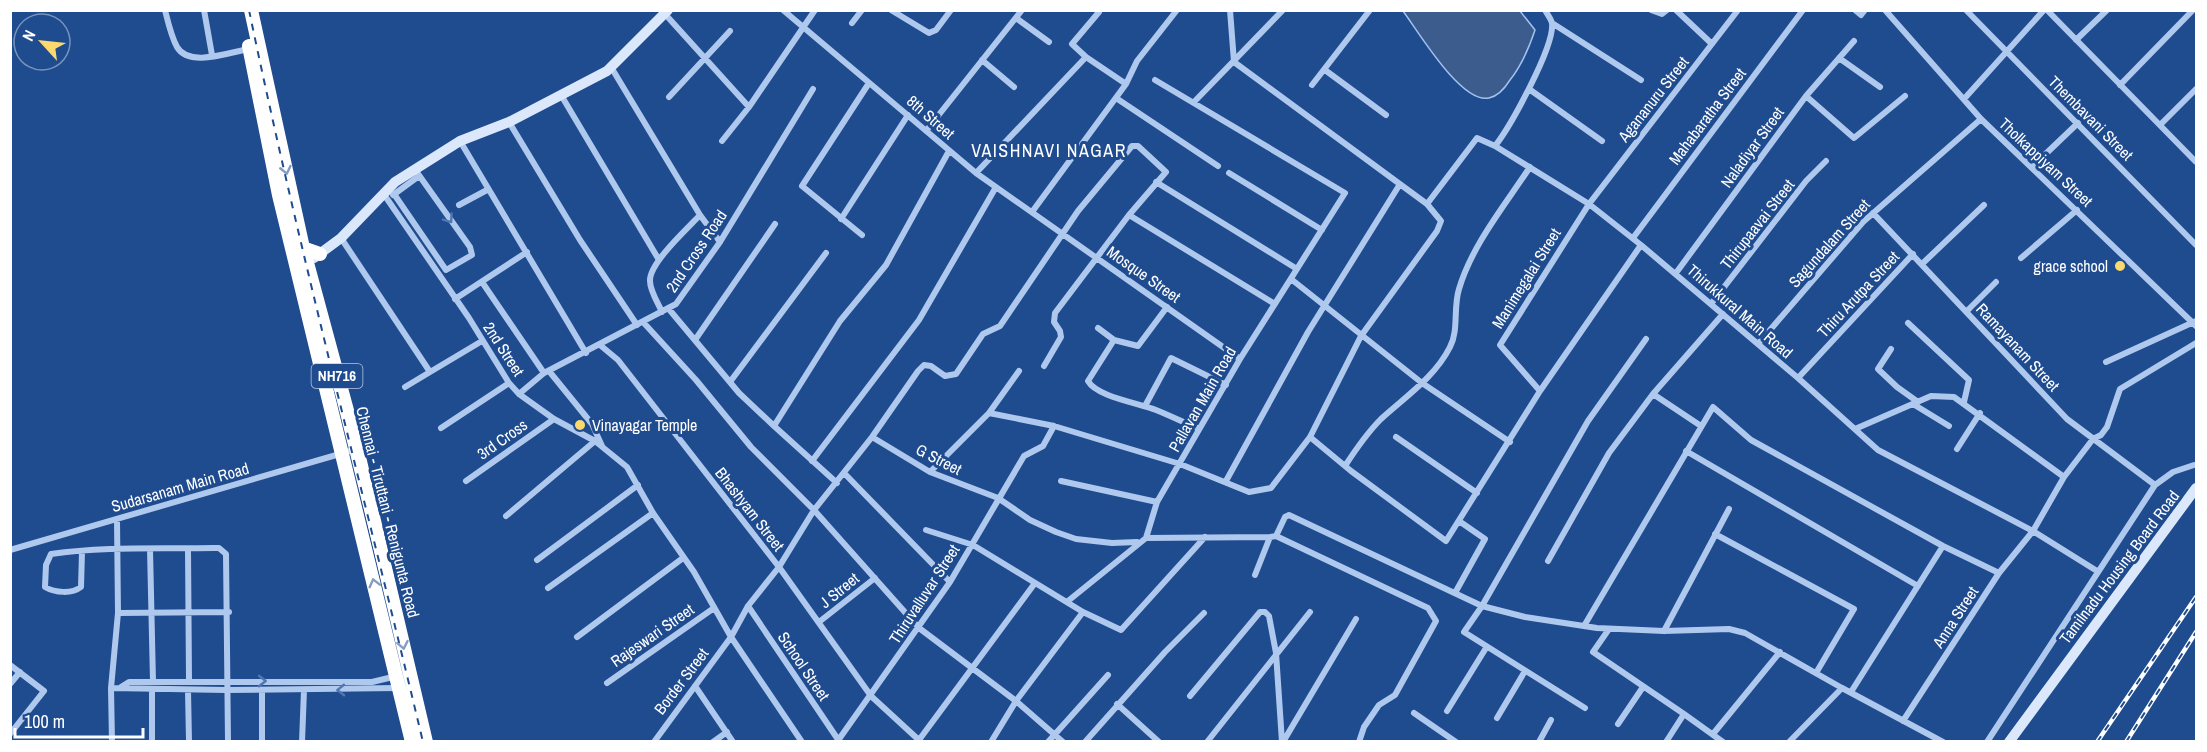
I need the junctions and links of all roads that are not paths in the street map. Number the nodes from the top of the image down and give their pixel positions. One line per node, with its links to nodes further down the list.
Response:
1 (165, 10): 39 (street)
2 (204, 10): 39 (street)
3 (242, 10): 37 (highway, Chennai - Tiruttani - Renigunta Road / NH716)
4 (252, 10): 110 (highway, Chennai - Tiruttani - Renigunta Road / NH716, one-way to 110)
5 (783, 10): 31 (street, 8th Street)
6 (815, 10): 31 (street)
7 (862, 10): 30 (street)
8 (891, 10): 9 (street)
9 (951, 10)
10 (1022, 10): 28 (street)
11 (1178, 10): 50 (street)
12 (1230, 10): 44 (street)
13 (1283, 10): 44 (street)
14 (1370, 10): 46 (street)
15 (1545, 10): 29 (street)
16 (1651, 10): 17 (street)
17 (1667, 10)
18 (1676, 10): 36 (street)
19 (1738, 10): 36 (street, Agananuru Street)
20 (1803, 10): 106 (street, Mahabaratha Street)
21 (1885, 10): 63 (street, Tholkappiyam Street)
22 (1966, 10): 38 (street, Thembavani Street)
23 (2046, 10): 33 (street); 38 (street)
24 (2107, 10): 33 (street)
25 (2193, 10): 52 (street)
26 (1098, 11): 40 (street)
27 (666, 12): 42 (street); 45 (street)
28 (1016, 18): 35 (street); 43 (street)
29 (1552, 23): 48 (street); 56 (street)
30 (852, 24)
31 (805, 28): 49 (street, 8th Street); 65 (street)
32 (730, 31): 42 (street)
33 (2076, 40): 52 (street)
34 (1854, 41): 41 (street, Naladiyar Street)
35 (1049, 42)
36 (1712, 44): 92 (street, Agananuru Street)
37 (249, 49): 39 (street); 119 (highway, Chennai - Tiruttani - Renigunta Road / NH716)
38 (2007, 51): 63 (street); 70 (street, Thembavani Street)
39 (212, 55)
40 (1086, 57): 50 (street); 83 (street)
41 (1839, 58): 54 (street); 59 (street, Naladiyar Street)
42 (706, 59): 61 (street); 65 (street)
43 (982, 60): 53 (street); 72 (street)
44 (1234, 62): 64 (street); 87 (street)
45 (611, 67): 58 (street); 98 (street)
46 (1325, 70): 51 (street); 67 (street)
47 (1155, 80): 64 (street)
48 (1641, 80)
49 (869, 82): 66 (street, 8th Street); 100 (street)
50 (1126, 84): 62 (street)
51 (1312, 85)
52 (2120, 85): 71 (street)
53 (1014, 87)
54 (1880, 87)
55 (813, 89): 107 (street, 2nd Cross Road)
56 (1529, 89): 75 (street); 76 (street)
57 (2196, 89): 71 (street)
58 (561, 95): 69 (street); 117 (street)
59 (1806, 96): 60 (street); 121 (street, Naladiyar Street)
60 (1905, 96)
61 (669, 97)
62 (1116, 98): 80 (street); 96 (street)
63 (1964, 99): 68 (street, Tholkappiyam Street)
64 (1194, 102): 102 (street, Pallavan Main Road)
65 (749, 107): 74 (street)
66 (908, 115): 72 (street, 8th Street); 100 (street)
67 (1386, 115)
68 (1981, 119): 82 (street, Tholkappiyam Street); 97 (street, Sagundalam Street)
69 (509, 122): 73 (street); 133 (street)
70 (2078, 123): 82 (street); 109 (street, Thembavani Street)
71 (2160, 125): 79 (street)
72 (926, 131): 77 (street, 8th Street)
73 (460, 141): 85 (street); 89 (street)
74 (722, 141)
75 (1602, 141)
76 (1495, 146): 81 (street, Thirukkural Main Road); 91 (street)
77 (949, 151): 83 (street, 8th Street); 168 (street)
78 (1826, 161): 128 (street, Thirupaavai Street)
79 (2196, 162)
80 (1218, 166)
81 (1530, 167): 92 (street, Thirukkural Main Road); 156 (street)
82 (2032, 168): 95 (street, Tholkappiyam Street)
83 (976, 173): 88 (street, 8th Street)
84 (1229, 173): 102 (street)
85 (417, 174): 90 (street); 90 (street, one-way to 90)
86 (1155, 182): 99 (street); 103 (street); 120 (street)
87 (1400, 184): 91 (street); 127 (street)
88 (996, 187): 96 (street, 8th Street); 185 (street)
89 (487, 190): 93 (street); 111 (street)
90 (388, 195): 105 (street); 125 (street, 2nd Street)
91 (1427, 204): 137 (street)
92 (1588, 204): 106 (street, Thirukkural Main Road); 159 (street, Manimegalai Street)
93 (459, 205)
94 (1984, 205): 118 (street)
95 (2077, 210): 116 (street); 135 (street, Tholkappiyam Street)
96 (1032, 212): 103 (street, Mosque Street)
97 (1873, 213): 114 (street, Ramayanam Street); 143 (street, Sagundalam Street)
98 (700, 215): 107 (street); 117 (street)
99 (1129, 215): 115 (street); 126 (street)
100 (841, 219): 104 (street)
101 (775, 224): 139 (street)
102 (1322, 230): 120 (street, Pallavan Main Road)
103 (1062, 233): 115 (street, Mosque Street); 175 (street, Border Street)
104 (862, 234)
105 (341, 238): 113 (street); 151 (street)
106 (1633, 238): 108 (street, Thirukkural Main Road)
107 (720, 242): 130 (street, 2nd Cross Road)
108 (1641, 245): 121 (street, Thirukkural Main Road); 159 (street)
109 (2196, 245)
110 (303, 248): 113 (highway); 119 (highway, Chennai - Tiruttani - Renigunta Road / NH716)
111 (527, 252): 123 (street); 146 (street)
112 (826, 253): 154 (street)
113 (320, 254): 119 (street)
114 (1913, 254): 118 (street, Ramayanam Street); 153 (street, Thiru Arutpa Street)
115 (1097, 258): 129 (street, Mosque Street); 149 (street)
116 (2021, 258)
117 (659, 260): 130 (street)
118 (1922, 264): 131 (street, Ramayanam Street)
119 (302, 265): 183 (highway, Chennai - Tiruttani - Renigunta Road / NH716)
120 (1297, 269): 122 (street, Pallavan Main Road)
121 (1677, 273): 128 (street, Thirukkural Main Road)
122 (1291, 279): 126 (street, Pallavan Main Road); 127 (street)
123 (482, 282): 125 (street); 152 (street)
124 (1996, 282): 131 (street)
125 (455, 299): 141 (street, 2nd Street)
126 (1275, 304): 147 (street, Pallavan Main Road)
127 (1326, 304): 137 (street); 193 (street)
128 (1712, 304): 132 (street, Thirukkural Main Road)
129 (1167, 307): 140 (street); 147 (street, Mosque Street)
130 (665, 310): 133 (street, 2nd Cross Road); 139 (street)
131 (1967, 311): 178 (street, Ramayanam Street)
132 (1723, 314): 143 (street, Thirukkural Main Road); 161 (street)
133 (640, 323): 144 (street, 2nd Cross Road); 203 (street)
134 (1908, 323): 162 (street)
135 (2195, 323): 148 (street)
136 (1098, 328): 140 (street)
137 (1361, 336): 156 (street); 176 (street)
138 (1646, 339): 237 (street)
139 (695, 340): 154 (street)
140 (1114, 340): 164 (street)
141 (482, 341): 151 (street); 155 (street, 2nd Street)
142 (2196, 343): 178 (street, Anna Street)
143 (1758, 344): 153 (street, Thirukkural Main Road)
144 (600, 345): 146 (street, 2nd Cross Road); 225 (street, Bhashyam Street)
145 (1890, 349): 163 (street)
146 (586, 353): 152 (street, 2nd Cross Road)
147 (1240, 359): 157 (street, Pallavan Main Road)
148 (2106, 362)
149 (1044, 366)
150 (1019, 371): 165 (street)
151 (430, 372): 158 (street)
152 (547, 372): 160 (street, 2nd Cross Road); 181 (street)
153 (1798, 378): 174 (street, Thirukkural Main Road)
154 (730, 382): 168 (street)
155 (509, 383): 160 (street, 2nd Street); 172 (street)
156 (1422, 383): 180 (street); 188 (street)
157 (1226, 385): 164 (street); 173 (street, Pallavan Main Road)
158 (405, 387)
159 (1540, 391): 180 (street)
160 (519, 394): 167 (street, 2nd Street)
161 (1653, 394): 170 (street); 224 (street)
162 (1964, 402): 163 (street); 166 (street)
163 (1916, 403): 171 (street); 174 (street)
164 (1145, 406): 173 (street)
165 (989, 413): 169 (street); 189 (street)
166 (1980, 413): 182 (street); 191 (street)
167 (554, 419): 179 (street, 2nd Street); 194 (street, 3rd Cross)
168 (774, 426): 185 (street)
169 (1054, 426): 186 (street); 200 (street, Thiruvalluvar Street)
170 (1701, 426): 184 (street); 216 (street)
171 (1948, 426)
172 (441, 428)
173 (1199, 429): 186 (street, Pallavan Main Road)
174 (1855, 429): 209 (street, Thirukkural Main Road)
175 (872, 437): 189 (street, G Street); 190 (street, Border Street)
176 (1310, 437): 188 (street); 193 (street)
177 (1396, 437): 199 (street)
178 (2093, 440): 191 (street, Anna Street); 197 (street, Ramayanam Street)
179 (595, 441): 181 (street, 2nd Street); 205 (street)
180 (1510, 442): 199 (street)
181 (603, 448): 196 (street, 2nd Street)
182 (1957, 449)
183 (350, 451): 206 (street, Sudarsanam Main Road); 267 (highway, Chennai - Tiruttani - Renigunta Road / NH716, one-way to 183); 306 (highway, Chennai - Tiruttani - Renigunta Road / NH716, one-way to 306)
184 (1686, 451): 232 (street); 248 (street)
185 (812, 460): 195 (street)
186 (1180, 464): 193 (street); 201 (street, Pallavan Main Road)
187 (2194, 465): 197 (street)
188 (1345, 466): 207 (street)
189 (930, 472): 200 (street, G Street)
190 (844, 474): 195 (street, Border Street); 230 (street)
191 (2064, 477): 209 (street, Anna Street)
192 (1061, 481): 201 (street)
193 (1226, 481)
194 (466, 482)
195 (837, 483): 203 (street, Border Street)
196 (638, 485): 204 (street, 2nd Street); 223 (street)
197 (2155, 486): 226 (street)
198 (2196, 488): 327 (street, Tamilnadu Housing Board Road)
199 (1477, 493): 207 (street)
200 (998, 498): 214 (street, G Street); 215 (street, Thiruvalluvar Street)
201 (1157, 502): 213 (street, Pallavan Main Road)
202 (1729, 509): 210 (street)
203 (814, 510): 225 (street, Border Street); 229 (street)
204 (653, 513): 222 (street, 2nd Street); 233 (street)
205 (506, 516)
206 (117, 520): 217 (street); 220 (street, Sudarsanam Main Road)
207 (1459, 521): 234 (street)
208 (926, 530): 215 (street)
209 (2033, 531): 226 (street, Thirukkural Main Road); 227 (street, Anna Street)
210 (1716, 534): 251 (street); 261 (street)
211 (1205, 537): 212 (street); 213 (street); 240 (street)
212 (1273, 537): 228 (street); 234 (street); 319 (street)
213 (1146, 538): 214 (street)
214 (1139, 542): 235 (street)
215 (973, 545): 230 (street, Thiruvalluvar Street); 231 (street)
216 (1944, 546): 227 (street); 232 (street)
217 (118, 549): 218 (street); 221 (street); 242 (street)
218 (150, 549): 219 (street); 243 (street)
219 (188, 549): 239 (street); 244 (street)
220 (10, 550)
221 (82, 552): 221 (street)
222 (683, 558): 238 (street, 2nd Street); 252 (street)
223 (537, 560)
224 (1548, 561)
225 (778, 567): 236 (street, Border Street); 247 (street, Bhashyam Street)
226 (2097, 571): 326 (street)
227 (2000, 573): 292 (street, Anna Street)
228 (1255, 575)
229 (875, 578): 247 (street, J Street); 249 (street)
230 (950, 582): 249 (street, Thiruvalluvar Street)
231 (1035, 583): 235 (street); 258 (street)
232 (1917, 586): 281 (street)
233 (548, 588)
234 (1455, 593): 237 (street)
235 (1068, 601): 240 (street)
236 (748, 606): 253 (street, Border Street); 311 (street, School Street)
237 (1482, 606): 248 (street); 254 (street)
238 (714, 608): 253 (street, 2nd Street); 268 (street, Rajeswari Street)
239 (229, 612): 244 (street); 265 (street)
240 (1083, 612): 284 (street)
241 (1310, 612): 256 (street)
242 (118, 613): 243 (street); 273 (street)
243 (152, 613): 244 (street); 263 (street)
244 (189, 613): 264 (street)
245 (1204, 613): 285 (street)
246 (1356, 619): 318 (street)
247 (819, 622): 282 (street, Bhashyam Street)
248 (1584, 626): 250 (street)
249 (919, 628): 258 (street); 282 (street, Thiruvalluvar Street)
250 (1609, 629): 251 (street); 272 (street)
251 (1664, 631): 255 (street)
252 (578, 637)
253 (731, 637): 270 (street, Border Street); 310 (street, 2nd Street)
254 (1486, 648): 259 (street); 287 (street)
255 (1780, 652): 261 (street); 297 (street)
256 (1276, 653): 283 (street); 317 (street); 318 (street)
257 (10, 665): 260 (street)
258 (972, 667): 284 (street); 298 (street)
259 (1525, 671): 286 (street); 290 (street)
260 (20, 672): 269 (street); 296 (street)
261 (1816, 673): 274 (street)
262 (1108, 675): 295 (street)
263 (153, 681): 264 (street); 271 (street)
264 (189, 681): 265 (street)
265 (230, 681): 266 (street, one-way to 266); 277 (street)
266 (318, 681): 267 (street); 280 (street)
267 (398, 682): 280 (street, one-way to 280); 305 (highway, Chennai - Tiruttani - Renigunta Road / NH716)
268 (607, 683)
269 (10, 684)
270 (695, 686): 294 (street); 307 (street, Border Street)
271 (121, 687): 273 (street); 275 (street)
272 (1643, 687): 289 (street); 293 (street)
273 (111, 688): 299 (street)
274 (1842, 688): 281 (street); 324 (street)
275 (152, 690): 276 (street); 300 (street)
276 (188, 690): 277 (street); 301 (street)
277 (229, 690): 278 (street); 302 (street)
278 (262, 690): 279 (street); 303 (street)
279 (303, 690): 280 (street); 304 (street)
280 (318, 690)
281 (1851, 692): 292 (street)
282 (871, 696): 298 (street, Bhashyam Street); 311 (street, Thiruvalluvar Street)
283 (1190, 696)
284 (1016, 701): 295 (street); 312 (street)
285 (1117, 704): 315 (street); 316 (street)
286 (1585, 708)
287 (1447, 711)
288 (1414, 713): 320 (street)
289 (1684, 714): 297 (street); 322 (street)
290 (1497, 718)
291 (1551, 720): 321 (street)
292 (1903, 721): 325 (street)
293 (1618, 724)
294 (727, 732): 308 (street); 309 (street)
295 (1054, 733): 313 (street); 314 (street)
296 (10, 734)
297 (1713, 734): 323 (street)
298 (920, 740)
299 (112, 741)
300 (152, 741)
301 (189, 741)
302 (228, 741)
303 (262, 741)
304 (302, 741)
305 (412, 741)
306 (426, 741)
307 (654, 741)
308 (713, 741)
309 (733, 741)
310 (802, 741)
311 (838, 741)
312 (991, 741)
313 (1048, 741)
314 (1063, 741)
315 (1085, 741)
316 (1159, 741)
317 (1207, 741)
318 (1282, 741)
319 (1359, 741)
320 (1456, 741)
321 (1539, 741)
322 (1666, 741)
323 (1723, 741)
324 (1789, 741)
325 (1942, 741)
326 (1987, 741)
327 (2009, 741)

